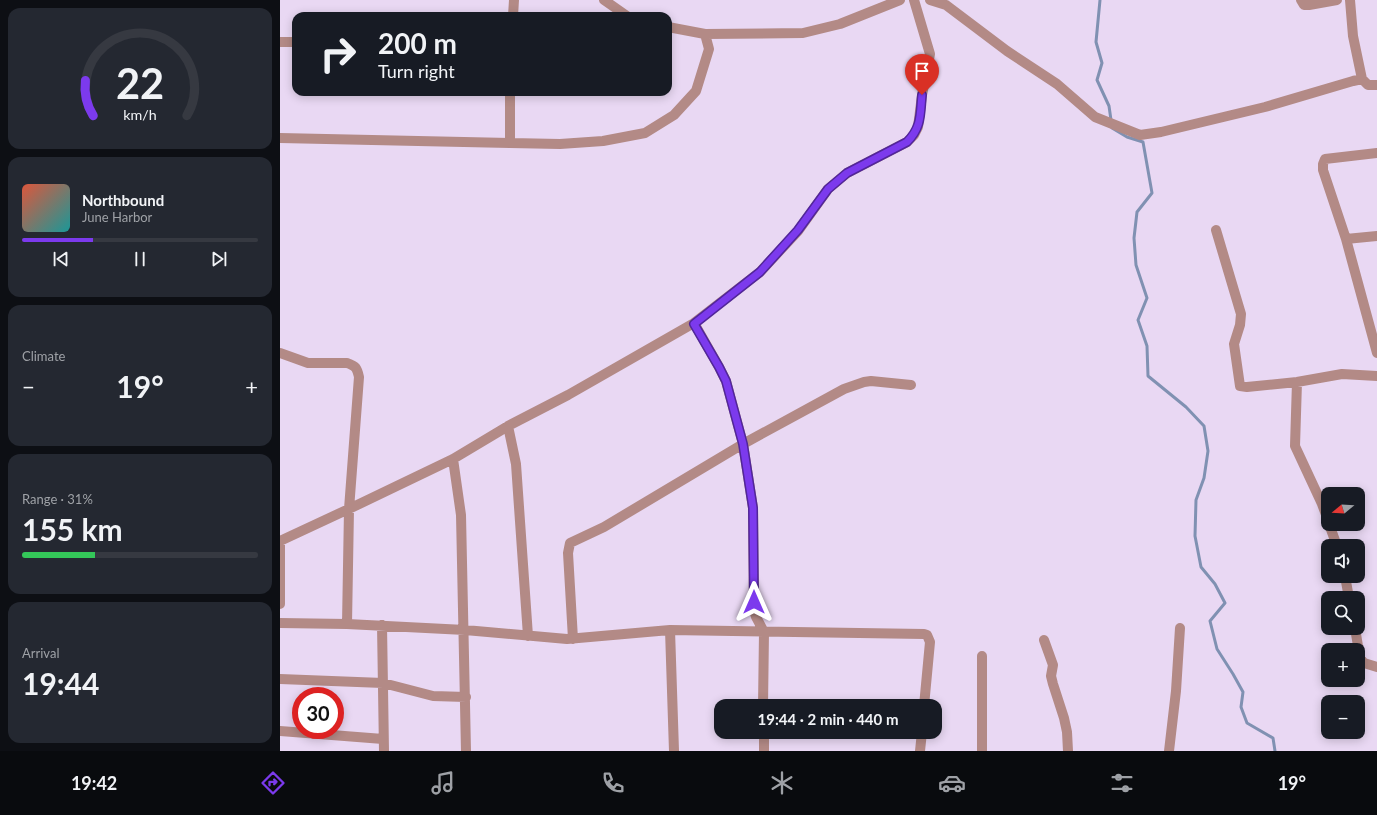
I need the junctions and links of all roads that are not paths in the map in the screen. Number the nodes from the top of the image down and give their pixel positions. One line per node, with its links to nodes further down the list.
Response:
1 (514, 0): 9 (street)
2 (604, 0): 10 (street)
3 (900, 0): 12 (street)
4 (914, 0): 24 (street)
5 (930, 0): 15 (street)
6 (1301, 0): 7 (street)
7 (1337, 0)
8 (1350, 0): 15 (street)
9 (513, 12)
10 (620, 12)
11 (672, 28): 12 (street)
12 (706, 34): 19 (street)
13 (280, 42): 14 (street)
14 (292, 42)
15 (1362, 79): 16 (street)
16 (1377, 85)
17 (510, 96): 19 (street)
18 (280, 138): 19 (street)
19 (510, 143)
20 (1377, 153): 23 (street)
21 (1216, 230): 28 (street)
22 (1377, 236): 23 (street)
23 (1346, 239): 26 (street)
24 (694, 324): 30 (street); 31 (street)
25 (280, 353): 34 (street)
26 (1377, 353)
27 (1377, 376): 28 (street)
28 (1297, 382): 33 (street)
29 (911, 385): 31 (street)
30 (508, 426): 32 (street); 45 (street)
31 (743, 444): 43 (street); 46 (street)
32 (453, 459): 34 (street); 41 (street)
33 (1321, 502)
34 (349, 509): 35 (street); 38 (street)
35 (280, 541): 36 (street)
36 (280, 604)
37 (280, 623): 38 (street)
38 (347, 624): 39 (street)
39 (382, 625): 41 (street); 51 (street)
40 (1180, 628): 66 (street)
41 (465, 630): 45 (street); 52 (street)
42 (670, 630): 43 (street); 46 (street); 61 (street)
43 (764, 632): 53 (street); 54 (street)
44 (1356, 635): 49 (street)
45 (528, 636): 46 (street)
46 (573, 639)
47 (1044, 640): 65 (street)
48 (982, 656): 64 (street)
49 (1377, 667)
50 (280, 679): 51 (street)
51 (383, 683): 52 (street); 56 (street)
52 (466, 697): 60 (street)
53 (764, 699)
54 (925, 699)
55 (280, 731): 56 (street)
56 (383, 739): 59 (street)
57 (764, 739): 62 (street)
58 (921, 739): 63 (street)
59 (384, 751)
60 (466, 751)
61 (674, 751)
62 (764, 751)
63 (920, 751)
64 (982, 751)
65 (1068, 751)
66 (1169, 751)

